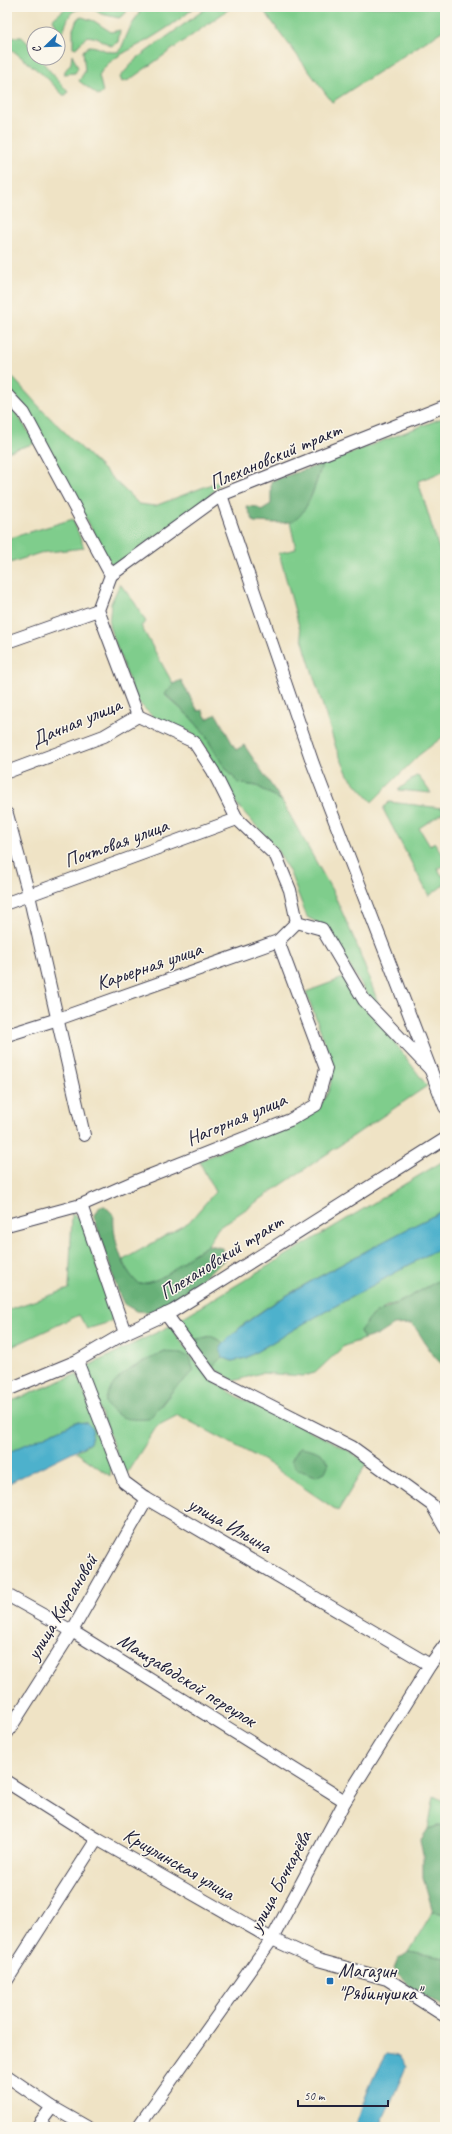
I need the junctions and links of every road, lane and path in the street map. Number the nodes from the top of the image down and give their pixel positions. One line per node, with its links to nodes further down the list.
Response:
1 (7, 395): 4 (street)
2 (445, 406): 3 (street, Плехановский тракт)
3 (222, 495): 4 (street, Плехановский тракт); 17 (street)
4 (111, 575): 5 (street)
5 (98, 610): 6 (street); 7 (street)
6 (7, 642)
7 (138, 716): 8 (street, Дачная улица); 10 (street)
8 (7, 772)
9 (7, 814): 11 (street)
10 (237, 819): 11 (street, Почтовая улица); 13 (street)
11 (29, 895): 12 (street, Почтовая улица); 15 (street)
12 (7, 903)
13 (297, 922): 14 (street, Карьерная улица); 17 (street)
14 (278, 941): 15 (street, Карьерная улица); 21 (street, Нагорная улица)
15 (58, 1019): 16 (street, Карьерная улица); 19 (street)
16 (7, 1035)
17 (431, 1070): 18 (street)
18 (445, 1108)
19 (84, 1135)
20 (445, 1140): 23 (street, Плехановский тракт)
21 (81, 1205): 22 (street, Нагорная улица); 24 (street)
22 (7, 1225)
23 (166, 1314): 24 (street, Плехановский тракт); 28 (street)
24 (125, 1334): 25 (street, Плехановский тракт)
25 (77, 1361): 26 (street, Плехановский тракт); 27 (street, улица Ильина)
26 (7, 1390)
27 (147, 1499): 30 (street, улица Кирсановой); 32 (street, улица Ильина)
28 (445, 1528)
29 (7, 1595): 30 (street, Машзаводской переулок)
30 (72, 1631): 33 (street, улица Кирсановой); 35 (street, Машзаводской переулок)
31 (445, 1645): 32 (street, улица Бочкарёва)
32 (430, 1665): 35 (street, улица Бочкарёва)
33 (7, 1734)
34 (7, 1782): 36 (street, Криулинская улица)
35 (345, 1801): 37 (street, улица Бочкарёва)
36 (97, 1839): 37 (street, Криулинская улица); 38 (street)
37 (272, 1940): 39 (street, Криулинская улица); 44 (street, улица Бочкарёва)
38 (7, 1980)
39 (445, 2016)
40 (7, 2076): 41 (street)
41 (52, 2107): 42 (street); 43 (street)
42 (37, 2127)
43 (87, 2127)
44 (138, 2127)

